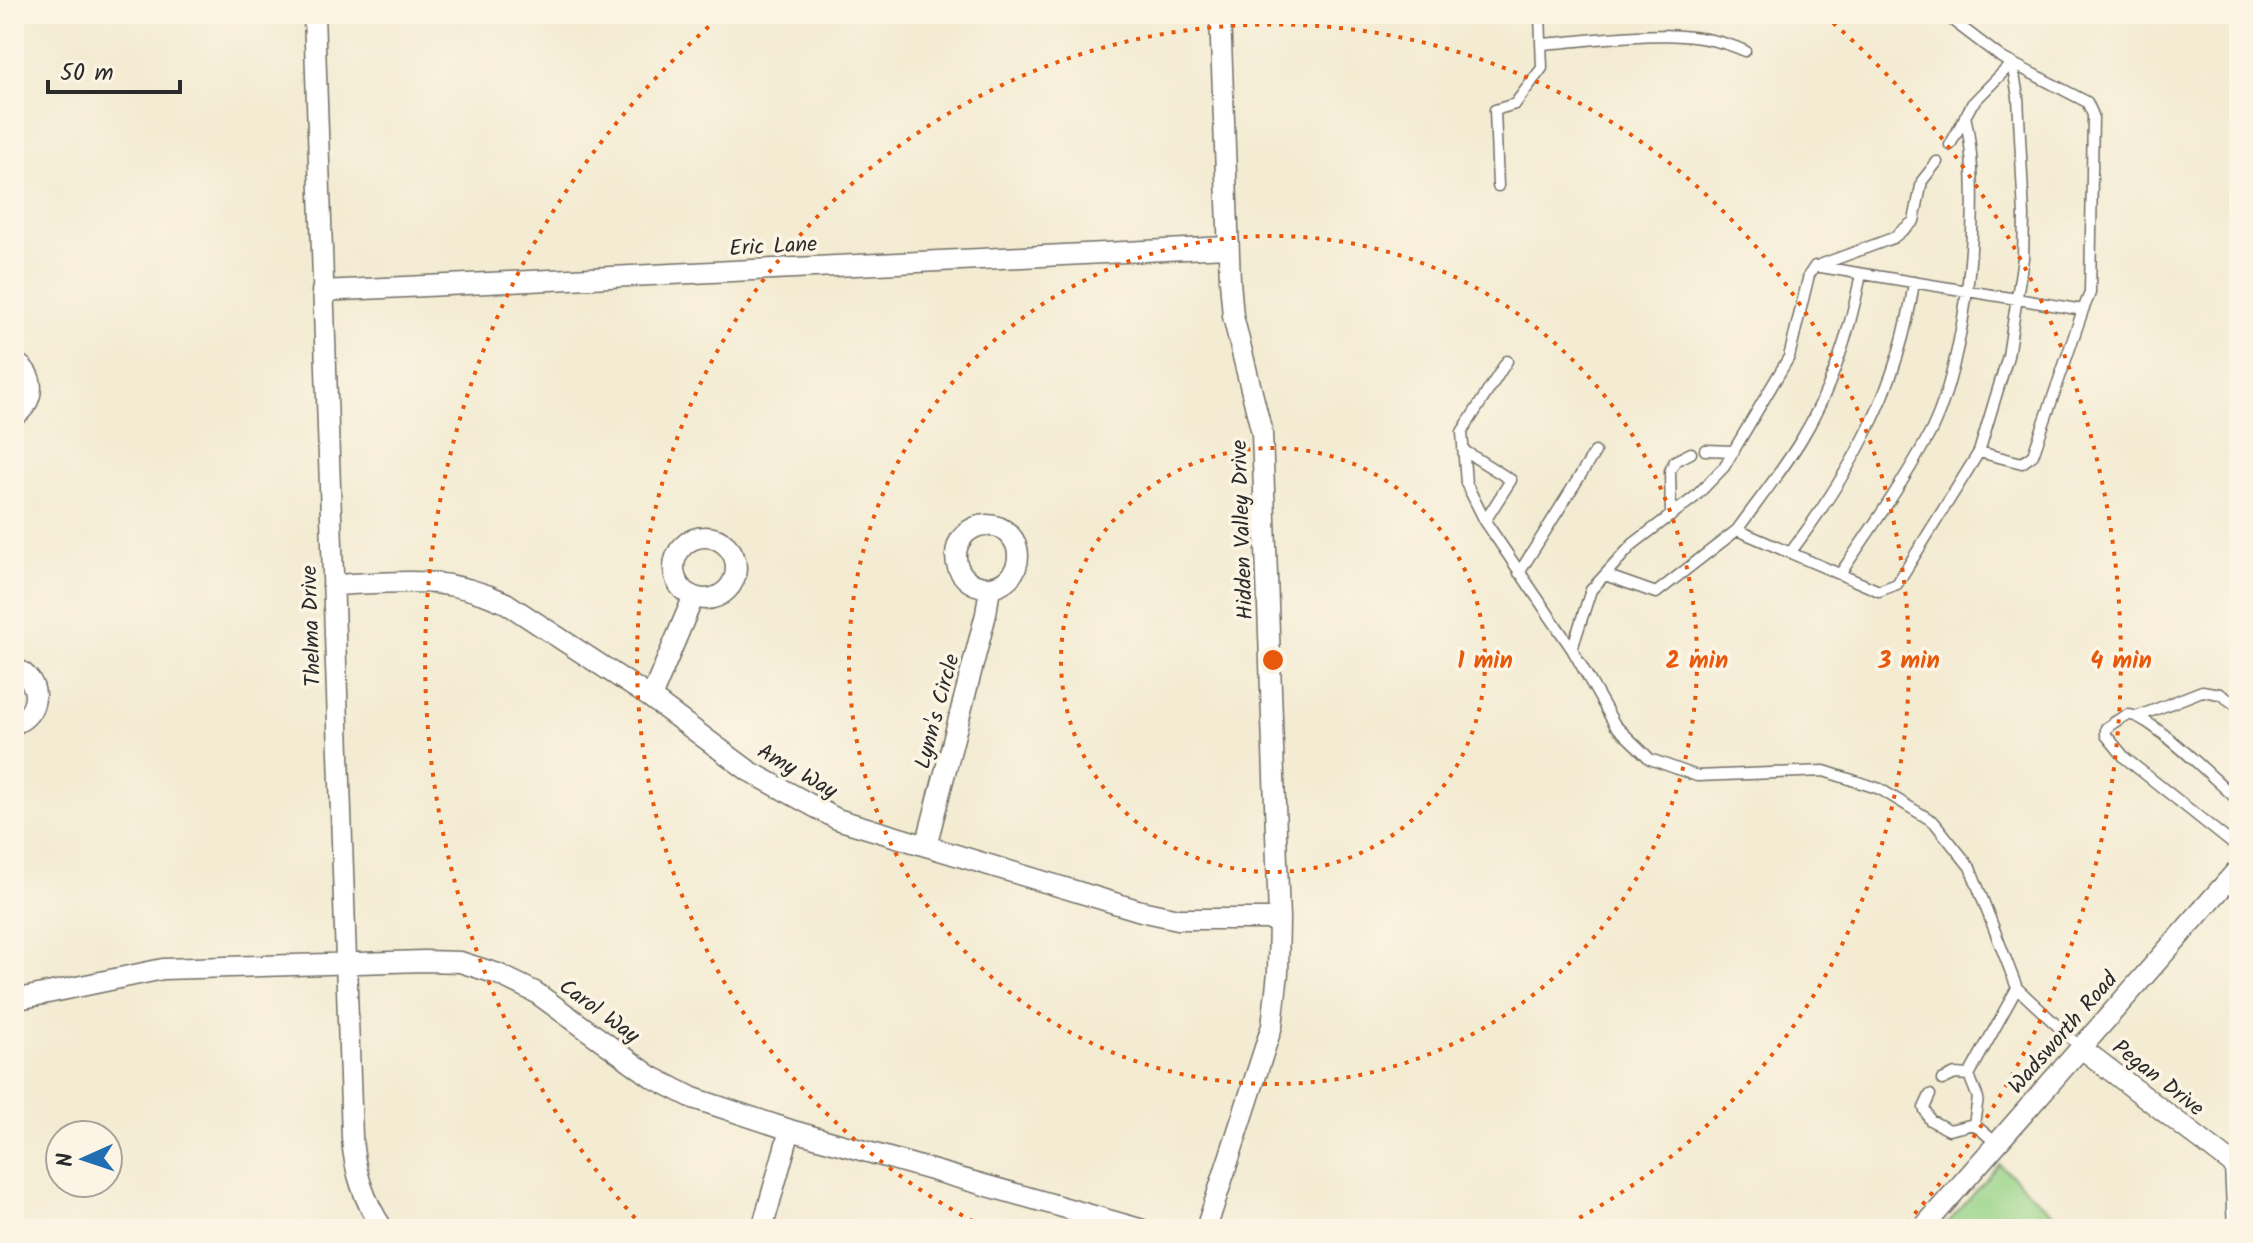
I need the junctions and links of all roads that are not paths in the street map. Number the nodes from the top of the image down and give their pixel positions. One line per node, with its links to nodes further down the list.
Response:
1 (314, 14): 16 (street, Thelma Drive)
2 (1220, 14): 12 (street, Hidden Valley Drive)
3 (1540, 14): 5 (lane)
4 (1944, 14): 7 (lane)
5 (1541, 44): 6 (lane); 11 (lane)
6 (1745, 51)
7 (2012, 63): 8 (lane); 18 (lane); 19 (lane)
8 (1965, 116): 9 (lane); 17 (lane)
9 (1950, 145)
10 (1937, 162): 13 (lane)
11 (1498, 186)
12 (1227, 247): 16 (street, Eric Lane); 49 (street, Hidden Valley Drive)
13 (1815, 266): 14 (lane); 25 (lane)
14 (1861, 274): 15 (lane); 31 (lane)
15 (1914, 282): 17 (lane); 32 (lane)
16 (322, 291): 36 (street, Thelma Drive)
17 (1965, 291): 18 (lane); 34 (lane)
18 (2019, 300): 19 (lane); 27 (lane)
19 (2083, 310): 27 (lane)
20 (1507, 361): 23 (lane)
21 (14, 362): 22 (street)
22 (14, 416)
23 (1463, 450): 30 (lane); 30 (lane)
24 (1705, 450): 25 (lane)
25 (1734, 451): 29 (lane)
26 (1595, 452): 33 (lane)
27 (1979, 452): 34 (lane)
28 (1691, 453): 29 (lane)
29 (1671, 516): 35 (lane)
30 (1485, 521): 33 (lane)
31 (1737, 530): 32 (lane); 35 (lane)
32 (1790, 553): 34 (lane)
33 (1519, 573): 39 (lane)
34 (1840, 574)
35 (1605, 575): 39 (lane)
36 (333, 585): 41 (street, Amy Way); 50 (street, Thelma Drive)
37 (990, 587): 46 (street, Lynn's Circle)
38 (693, 598): 41 (street)
39 (1572, 649): 51 (lane)
40 (14, 668): 44 (street)
41 (651, 698): 46 (street, Amy Way)
42 (2239, 707): 43 (lane)
43 (2139, 716): 45 (lane); 47 (lane)
44 (14, 724)
45 (2239, 801)
46 (926, 846): 49 (street, Amy Way)
47 (2239, 849)
48 (2239, 868): 53 (street, Wadsworth Road)
49 (1279, 919): 63 (street, Hidden Valley Drive)
50 (346, 963): 52 (street, Carol Way); 58 (street, Carol Way); 60 (street, Thelma Drive)
51 (2017, 988): 53 (lane); 54 (lane)
52 (14, 1000)
53 (2080, 1047): 59 (street, Wadsworth Road); 65 (street, Pegan Drive)
54 (1969, 1075): 55 (lane); 57 (lane)
55 (1942, 1080)
56 (1930, 1095): 57 (lane)
57 (1974, 1124): 59 (lane)
58 (790, 1130): 61 (street); 62 (street, Carol Way)
59 (1996, 1143): 64 (street, Wadsworth Road)
60 (383, 1229)
61 (762, 1229)
62 (1140, 1229)
63 (1206, 1229)
64 (1922, 1229)
65 (2238, 1229)

